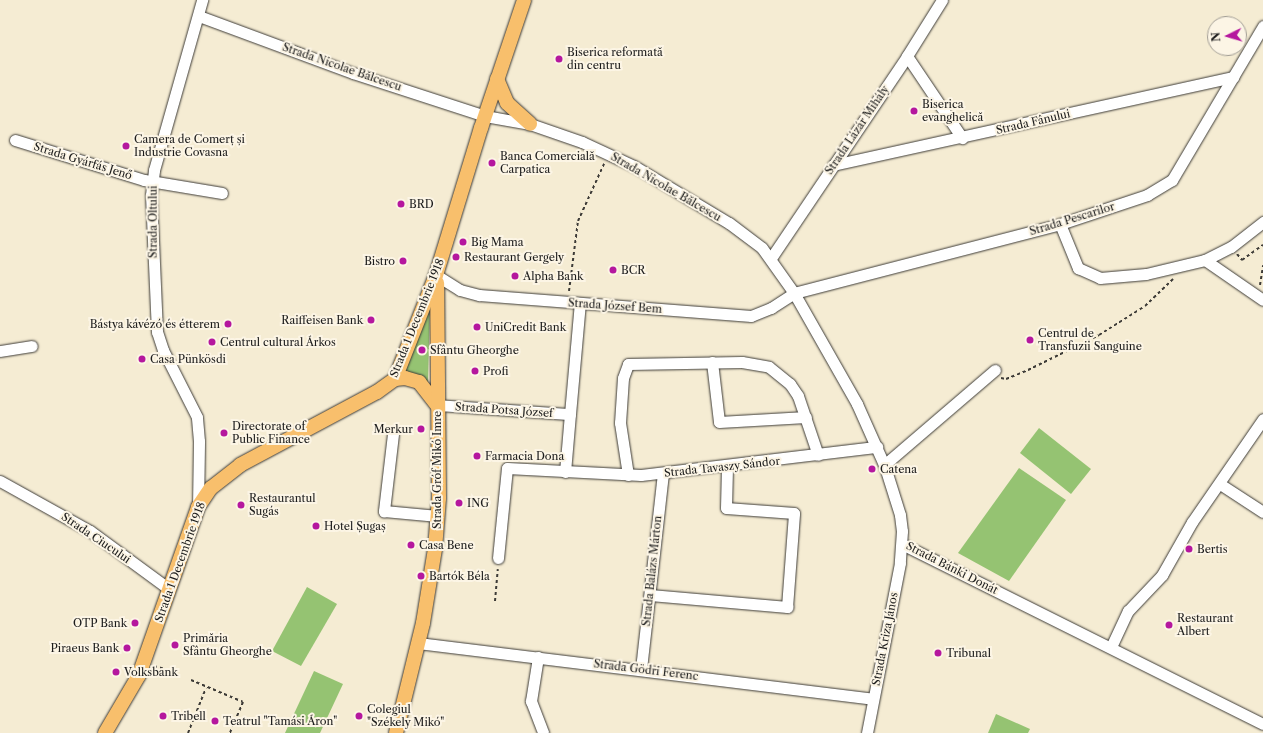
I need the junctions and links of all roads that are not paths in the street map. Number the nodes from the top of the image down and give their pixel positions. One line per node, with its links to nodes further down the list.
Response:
1 (202, 0): 4 (street, Strada Oltului)
2 (524, 0): 8 (main road, Strada 1 Decembrie 1918)
3 (942, 0): 6 (street, Strada Lázár Mihály)
4 (199, 16): 9 (street, Strada Nicolae Bălcescu); 14 (street, Strada Oltului)
5 (1262, 32): 7 (street, Strada Pescarilor)
6 (907, 56): 11 (street); 13 (street, Strada Lázár Mihály)
7 (1233, 77): 11 (street, Strada Fânului); 17 (street, Strada Pescarilor)
8 (497, 79): 9 (main road, Strada 1 Decembrie 1918); 10 (main road)
9 (485, 116): 10 (street, Strada Nicolae Bălcescu); 20 (main road, Strada 1 Decembrie 1918)
10 (530, 124): 18 (street, Strada Nicolae Bălcescu)
11 (962, 138): 13 (street, Strada Fânului)
12 (14, 140): 14 (street, Strada Gyárfás Jenő)
13 (833, 165): 18 (street, Strada Lázár Mihály)
14 (152, 181): 15 (street, Strada Gyárfás Jenő); 43 (street, Strada Oltului)
15 (222, 193)
16 (1263, 222): 19 (street)
17 (1060, 224): 19 (street); 21 (street, Strada Pescarilor)
18 (770, 258): 21 (street, Strada Bánki Donát)
19 (1205, 260): 22 (street)
20 (436, 275): 23 (street, Strada József Bem); 28 (main road, Strada 1 Decembrie 1918); 29 (main road, Strada Gróf Mikó Imre)
21 (794, 293): 23 (street, Strada József Bem); 34 (street, Strada Bánki Donát)
22 (1260, 298)
23 (580, 303): 30 (street)
24 (32, 346): 25 (street)
25 (0, 351)
26 (712, 362): 31 (street); 31 (street); 40 (street)
27 (995, 370): 36 (street)
28 (394, 379): 29 (main road); 43 (main road, Strada 1 Decembrie 1918)
29 (437, 405): 30 (street, Strada Potsa József); 45 (main road, Strada Gróf Mikó Imre)
30 (570, 414): 38 (street)
31 (806, 417): 35 (street)
32 (1263, 419): 42 (street)
33 (393, 434): 45 (street)
34 (877, 447): 35 (street, Strada Tavaszy Sándor); 36 (street, Strada Bánki Donát)
35 (818, 455): 37 (street, Strada Tavaszy Sándor)
36 (884, 465): 46 (street, Strada Bánki Donát)
37 (727, 467): 39 (street, Strada Tavaszy Sándor); 49 (street)
38 (565, 472): 40 (street, Strada Tavaszy Sándor); 47 (street, Strada Tavaszy Sándor)
39 (663, 473): 40 (street, Strada Tavaszy Sándor); 49 (street, Strada Balázs Márton)
40 (628, 475)
41 (0, 481): 48 (street, Strada Ciucului)
42 (1220, 484): 44 (street); 51 (street)
43 (198, 507): 48 (main road, Strada 1 Decembrie 1918)
44 (1263, 512)
45 (438, 516): 50 (main road, Strada Gróf Mikó Imre)
46 (902, 544): 51 (street, Strada Bánki Donát); 54 (street, Strada Kriza János)
47 (498, 558)
48 (169, 589): 56 (main road, Strada 1 Decembrie 1918)
49 (650, 595): 53 (street, Strada Balázs Márton)
50 (418, 643): 52 (street, Strada Gödri Ferenc); 57 (main road, Strada Gróf Mikó Imre)
51 (1111, 647): 55 (street, Strada Bánki Donát)
52 (538, 657): 53 (street, Strada Gödri Ferenc); 58 (street)
53 (641, 669): 54 (street, Strada Gödri Ferenc)
54 (873, 700): 59 (street, Strada Kriza János)
55 (1263, 724)
56 (106, 733)
57 (396, 733)
58 (542, 733)
59 (867, 733)

